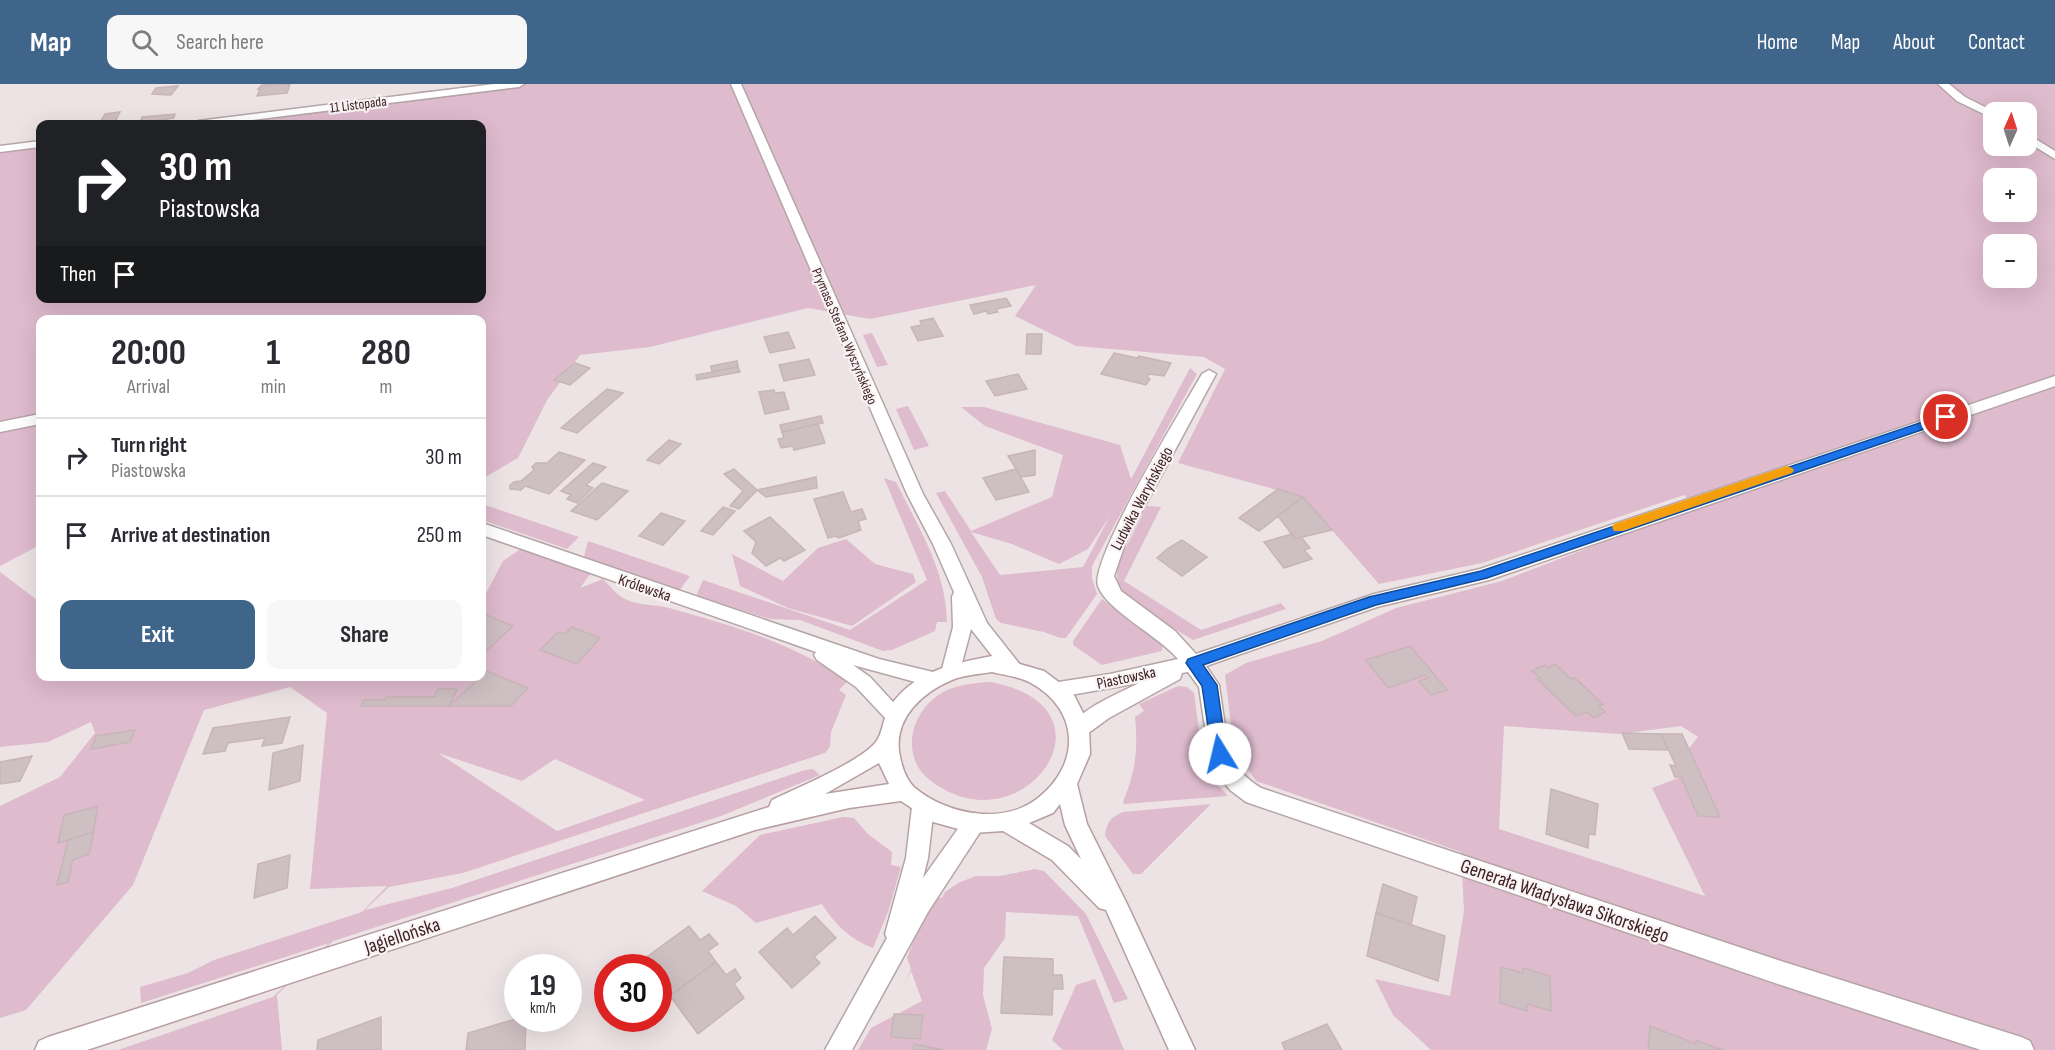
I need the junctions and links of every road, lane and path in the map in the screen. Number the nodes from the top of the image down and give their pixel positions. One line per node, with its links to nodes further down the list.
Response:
1 (519, 84): 5 (street, 11 Listopada)
2 (736, 84): 15 (street, Prymasa Stefana Wyszyńskiego)
3 (1943, 84): 4 (street)
4 (1983, 110)
5 (230, 120)
6 (36, 144): 8 (street)
7 (2037, 144): 9 (street)
8 (0, 149)
9 (2055, 156)
10 (1209, 374): 17 (street, Ludwika Waryńskiego)
11 (2055, 381): 17 (street, Piastowska)
12 (36, 420): 13 (street)
13 (0, 427)
14 (486, 530): 16 (street, Królewska)
15 (960, 586): 18 (street, Prymasa Stefana Wyszyńskiego); 19 (street, Prymasa Stefana Wyszyńskiego)
16 (808, 643): 20 (street, Królewska); 22 (street, Królewska)
17 (1193, 663): 21 (street, Piastowska); 23 (street, Piastowska); 36 (street, Generała Władysława Sikorskiego)
18 (1011, 666): 19 (street); 21 (street)
19 (952, 669): 20 (street)
20 (930, 678): 22 (street)
21 (1059, 689): 23 (street)
22 (894, 714): 24 (street)
23 (1080, 729): 25 (street)
24 (887, 745): 26 (street); 28 (street, Jagiellońska)
25 (1067, 785): 29 (street); 31 (street)
26 (906, 792): 27 (street); 28 (street, Jagiellońska)
27 (923, 807): 30 (street); 32 (street)
28 (755, 820): 33 (street, Jagiellońska)
29 (1006, 821): 30 (street); 31 (street)
30 (975, 823): 32 (street)
31 (1119, 912): 35 (street)
32 (891, 954): 34 (street)
33 (48, 1050)
34 (838, 1050)
35 (1182, 1050)
36 (2021, 1050)

